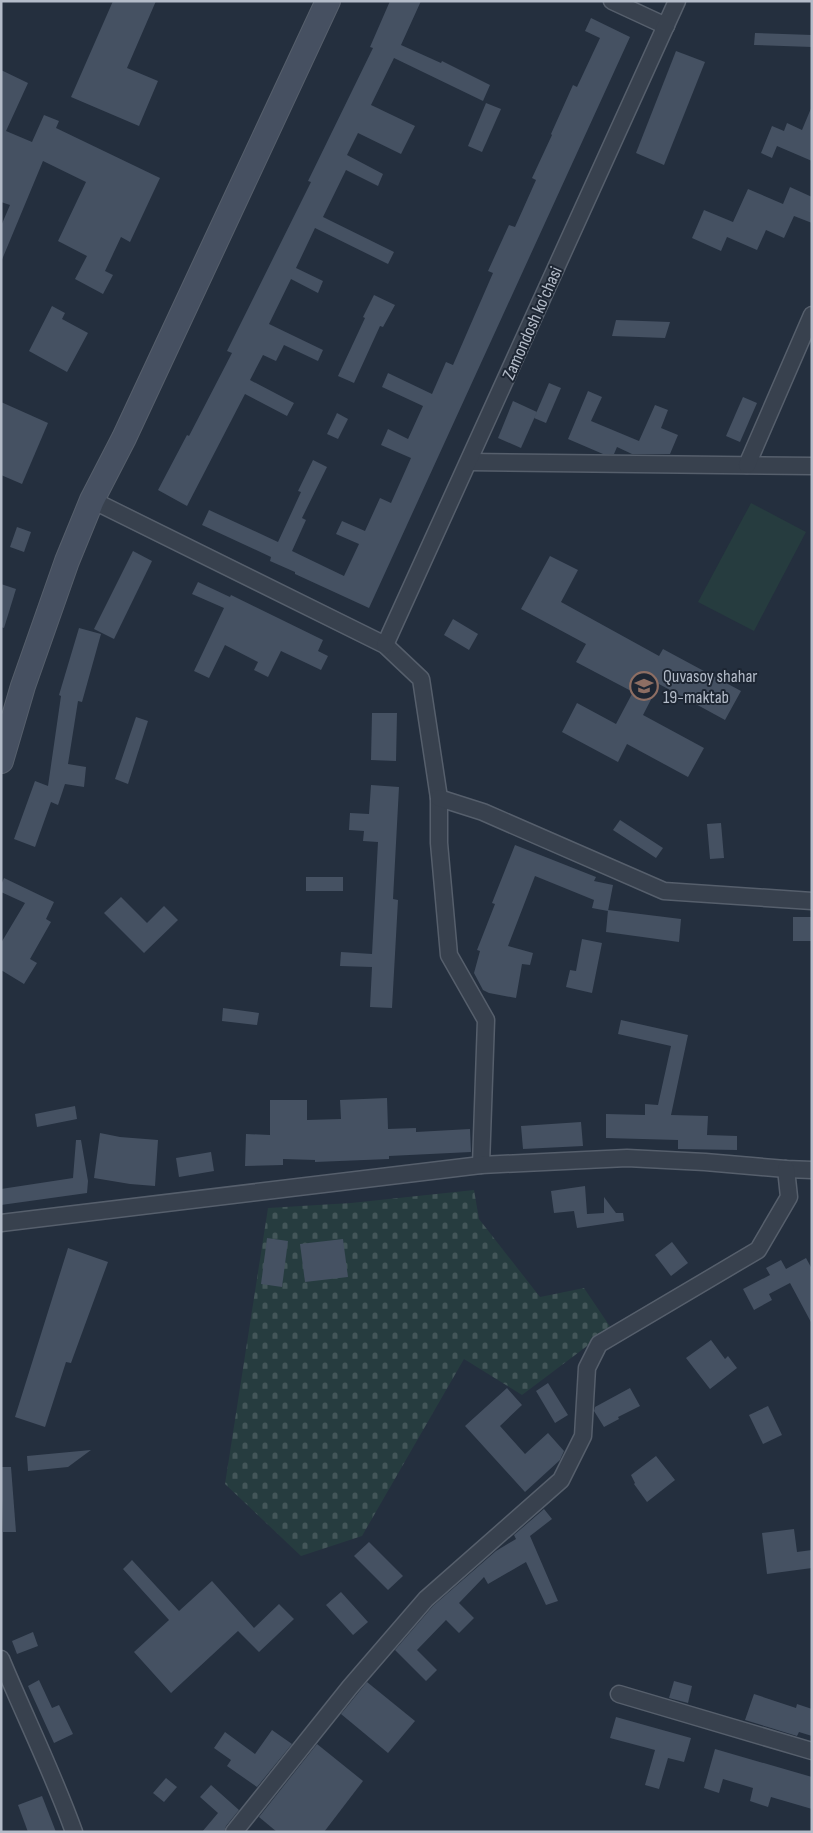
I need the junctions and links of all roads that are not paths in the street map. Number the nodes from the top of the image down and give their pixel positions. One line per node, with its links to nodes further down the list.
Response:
1 (328, 1): 9 (main road)
2 (612, 1): 4 (street)
3 (677, 1): 4 (street, Zamondosh ko'chasi)
4 (666, 26): 6 (street, Zamondosh ko'chasi)
5 (812, 315): 7 (street)
6 (469, 462): 7 (street); 10 (street, Zamondosh ko'chasi)
7 (747, 465): 8 (street)
8 (812, 466)
9 (92, 500): 10 (street); 11 (main road)
10 (385, 645): 12 (street)
11 (1, 761)
12 (439, 798): 13 (street); 14 (street)
13 (812, 901)
14 (481, 1165): 15 (street); 17 (street)
15 (786, 1169): 16 (street); 22 (street)
16 (812, 1170)
17 (1, 1223)
18 (1, 1659): 21 (street)
19 (619, 1694): 20 (street)
20 (812, 1751)
21 (74, 1832)
22 (234, 1832)

